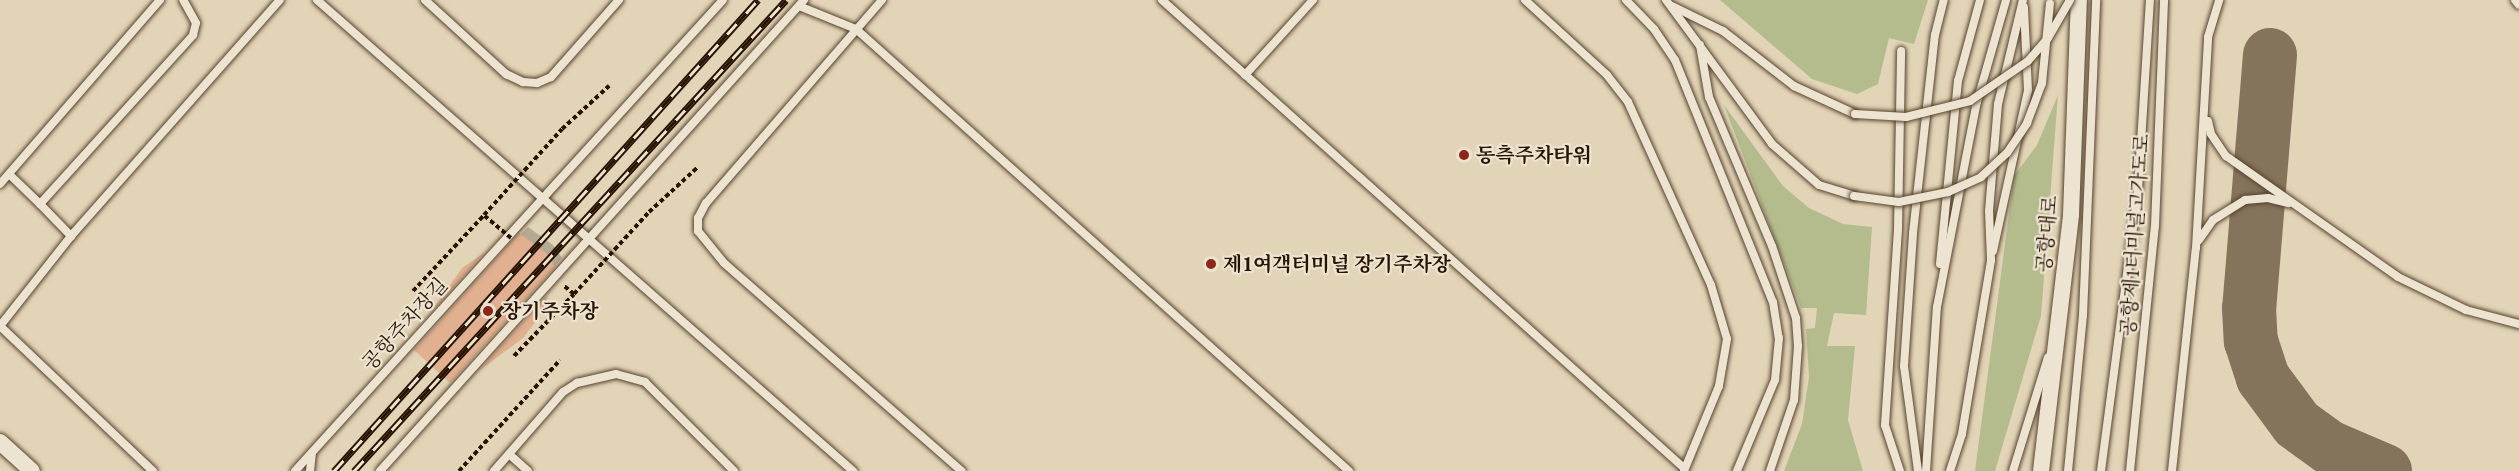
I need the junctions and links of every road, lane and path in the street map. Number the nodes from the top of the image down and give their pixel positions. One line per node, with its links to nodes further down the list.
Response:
1 (160, 0): 35 (lane)
2 (183, 0): 38 (lane)
3 (280, 0): 41 (lane)
4 (317, 0): 37 (lane)
5 (425, 0): 6 (lane)
6 (619, 0)
7 (723, 0): 37 (lane, 공항주차장길)
8 (882, 0): 28 (lane)
9 (1162, 0): 31 (lane)
10 (1313, 0): 31 (lane)
11 (1525, 0): 56 (lane)
12 (1626, 0): 69 (lane)
13 (1944, 0): 72 (lane)
14 (1980, 0): 47 (lane)
15 (2006, 0): 47 (lane)
16 (2023, 0): 45 (lane); 45 (lane)
17 (2070, 0): 26 (lane, bridge)
18 (2079, 0): 48 (street, 공항대로)
19 (2096, 0): 77 (lane)
20 (2150, 0): 78 (lane)
21 (2164, 0): 79 (lane, 공항제1터미널고가도로, bridge)
22 (2219, 0): 33 (lane)
23 (2515, 0): 27 (lane)
24 (2050, 1): 29 (lane, bridge)
25 (801, 3): 28 (lane); 43 (lane)
26 (1669, 3): 29 (lane)
27 (2519, 5)
28 (856, 29): 67 (lane); 68 (lane)
29 (1700, 45): 70 (lane)
30 (1901, 51): 71 (lane)
31 (1245, 75): 56 (lane)
32 (609, 86): 40 (path, bridge)
33 (2206, 110): 39 (lane); 44 (lane)
34 (698, 167): 51 (path, bridge)
35 (9, 174): 36 (lane); 38 (lane)
36 (0, 184)
37 (540, 199): 43 (lane); 54 (lane, 공항주차장길)
38 (40, 204): 41 (lane)
39 (2302, 210): 44 (lane); 49 (lane)
40 (484, 215): 42 (path, bridge); 46 (path)
41 (71, 236): 50 (lane)
42 (511, 238)
43 (587, 241): 61 (lane); 66 (lane)
44 (2196, 248): 80 (lane)
45 (1991, 260): 74 (lane)
46 (414, 291)
47 (1937, 307): 73 (lane)
48 (2059, 322): 75 (lane); 76 (street, 공항대로)
49 (2519, 324)
50 (0, 326): 58 (lane)
51 (514, 356)
52 (560, 360): 62 (path)
53 (0, 442): 57 (street)
54 (312, 453): 59 (lane, 공항주차장길); 60 (lane)
55 (509, 454): 63 (lane); 64 (lane); 65 (lane)
56 (1685, 470)
57 (32, 471)
58 (153, 471)
59 (295, 471)
60 (310, 471)
61 (380, 471)
62 (459, 471)
63 (494, 471)
64 (528, 471)
65 (734, 471)
66 (853, 471)
67 (962, 471)
68 (1349, 471)
69 (1737, 471)
70 (1770, 471)
71 (1900, 471)
72 (1918, 471)
73 (1926, 471)
74 (1950, 471)
75 (2013, 471)
76 (2041, 471)
77 (2068, 471)
78 (2101, 471)
79 (2130, 471)
80 (2172, 471)

